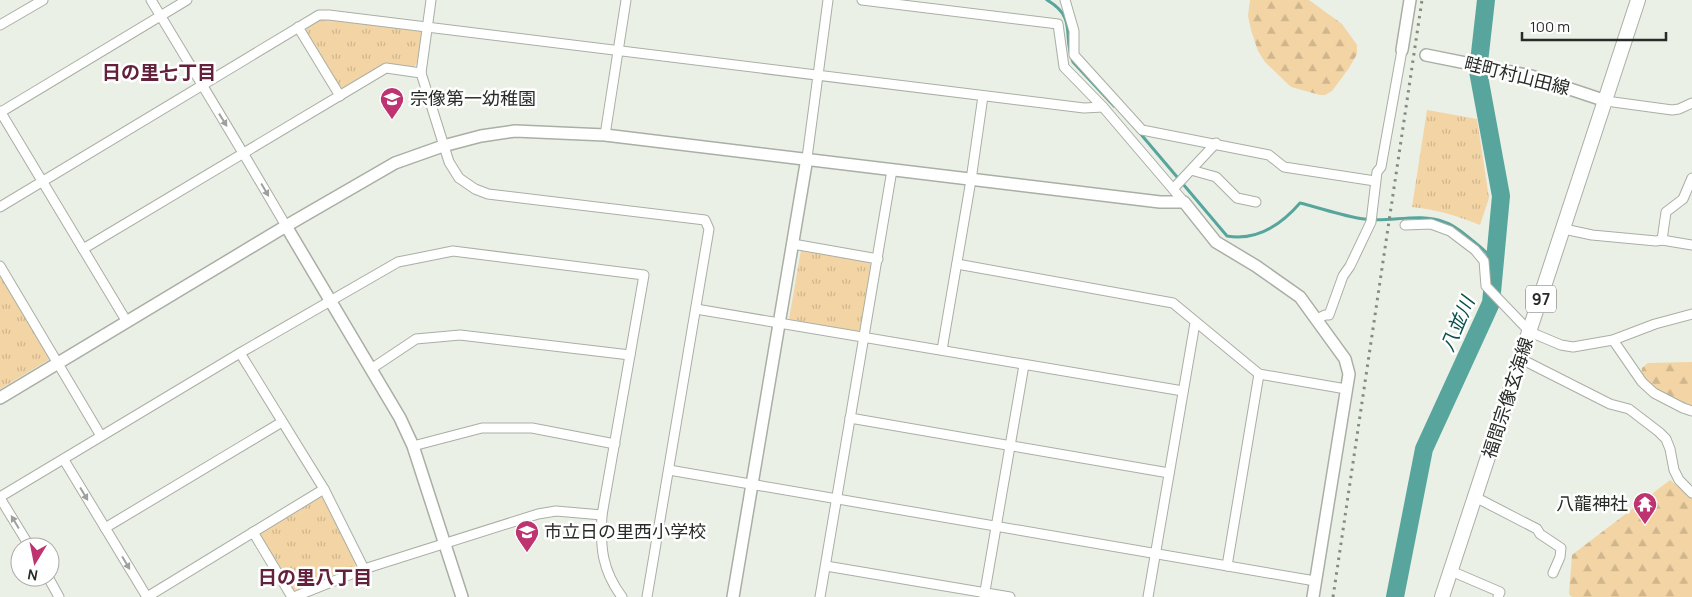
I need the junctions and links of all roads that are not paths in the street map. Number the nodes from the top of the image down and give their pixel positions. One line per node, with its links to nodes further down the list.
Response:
1 (43, 0): 13 (street)
2 (151, 0): 12 (street)
3 (187, 0): 12 (street)
4 (431, 0): 16 (street)
5 (626, 0): 19 (street)
6 (828, 0): 22 (street)
7 (862, 0): 11 (street)
8 (1064, 0): 14 (street)
9 (1410, 0): 18 (street)
10 (1638, 0): 26 (main road, 福間宗像玄海線 / 97)
11 (939, 4): 17 (street)
12 (160, 16): 23 (street); 29 (street)
13 (0, 25)
14 (1071, 25): 17 (street); 31 (street)
15 (298, 27): 16 (street); 23 (street); 24 (street)
16 (428, 28): 19 (street); 21 (street)
17 (1059, 28): 28 (street)
18 (1402, 50): 39 (street)
19 (619, 51): 22 (street); 30 (street)
20 (1426, 55): 26 (street, 畦町村山田線)
21 (421, 73): 24 (street); 32 (street)
22 (817, 76): 25 (street); 34 (street)
23 (201, 86): 33 (street, one-way to 33); 40 (street)
24 (340, 96): 33 (street)
25 (983, 96): 28 (street); 38 (street)
26 (1606, 101): 27 (street); 47 (main road, 福間宗像玄海線 / 97)
27 (1692, 103)
28 (1103, 107): 41 (street)
29 (0, 111): 40 (street)
30 (606, 135): 32 (street); 34 (street)
31 (1216, 143): 36 (street); 39 (street)
32 (443, 146): 46 (street); 56 (street)
33 (244, 154): 46 (street, one-way to 46); 51 (street)
34 (807, 158): 35 (street); 49 (street)
35 (892, 170): 38 (street); 52 (street)
36 (1191, 170): 41 (street); 43 (street)
37 (1692, 178): 48 (street)
38 (971, 180): 42 (street); 53 (street)
39 (1375, 181): 58 (street)
40 (42, 182): 44 (street); 51 (street)
41 (1173, 189): 42 (street)
42 (1184, 202): 58 (street)
43 (1256, 202)
44 (0, 207)
45 (1405, 225): 62 (street)
46 (286, 226): 55 (street); 59 (street)
47 (1564, 229): 48 (street); 62 (main road, 福間宗像玄海線 / 97)
48 (1662, 240): 50 (street)
49 (793, 244): 52 (street); 60 (street)
50 (1692, 244)
51 (83, 250): 59 (street)
52 (878, 258): 63 (street)
53 (958, 264): 61 (street); 65 (street)
54 (0, 266): 69 (street)
55 (330, 300): 66 (street); 67 (street); 71 (street)
56 (696, 309): 60 (street); 84 (street)
57 (1692, 314): 64 (street)
58 (1317, 319): 73 (street)
59 (128, 322): 69 (street)
60 (779, 322): 63 (street); 86 (street)
61 (1195, 322): 72 (street); 74 (street)
62 (1530, 332): 64 (street); 68 (main road, 福間宗像玄海線 / 97)
63 (863, 337): 65 (street); 77 (street)
64 (1613, 340): 76 (street)
65 (942, 350): 70 (street)
66 (240, 353): 78 (street); 79 (street)
67 (630, 354): 71 (street); 80 (street)
68 (1521, 359): 88 (street); 89 (main road, 福間宗像玄海線 / 97)
69 (58, 363): 75 (street); 79 (street)
70 (1024, 365): 74 (street); 81 (street)
71 (371, 369): 82 (street)
72 (1259, 374): 73 (street); 100 (street)
73 (1346, 389): 104 (street)
74 (1183, 391): 85 (street)
75 (0, 398)
76 (1692, 410)
77 (850, 418): 81 (street); 91 (street)
78 (282, 422): 87 (street); 94 (street)
79 (102, 436): 83 (street)
80 (615, 444): 82 (street); 92 (street)
81 (1010, 445): 85 (street); 93 (street)
82 (413, 446): 97 (street)
83 (64, 460): 90 (street); 94 (street, one-way to 94)
84 (669, 470): 86 (street); 110 (street)
85 (1169, 472): 98 (street)
86 (752, 485): 91 (street); 111 (street)
87 (324, 489): 95 (street); 101 (street)
88 (1692, 493)
89 (1475, 496): 102 (main road, 福間宗像玄海線 / 97); 103 (street)
90 (0, 498): 96 (street, one-way to 90)
91 (837, 499): 93 (street); 99 (street)
92 (602, 514): 97 (street); 109 (street)
93 (996, 527): 98 (street); 105 (street)
94 (105, 528): 106 (street, one-way to 106)
95 (253, 532): 106 (street); 107 (street)
96 (24, 537)
97 (445, 543): 101 (street); 108 (street)
98 (1156, 554): 100 (street); 114 (street)
99 (826, 566): 105 (street); 112 (street)
100 (1227, 566): 104 (street)
101 (364, 569): 107 (street)
102 (1451, 571): 116 (main road, 福間宗像玄海線 / 97); 117 (street)
103 (1553, 573)
104 (1315, 581): 115 (street)
105 (984, 595): 113 (street)
106 (147, 597)
107 (293, 597)
108 (462, 597)
109 (622, 597)
110 (647, 597)
111 (733, 597)
112 (820, 597)
113 (1010, 597)
114 (1148, 597)
115 (1313, 597)
116 (1442, 597)
117 (1498, 597)

